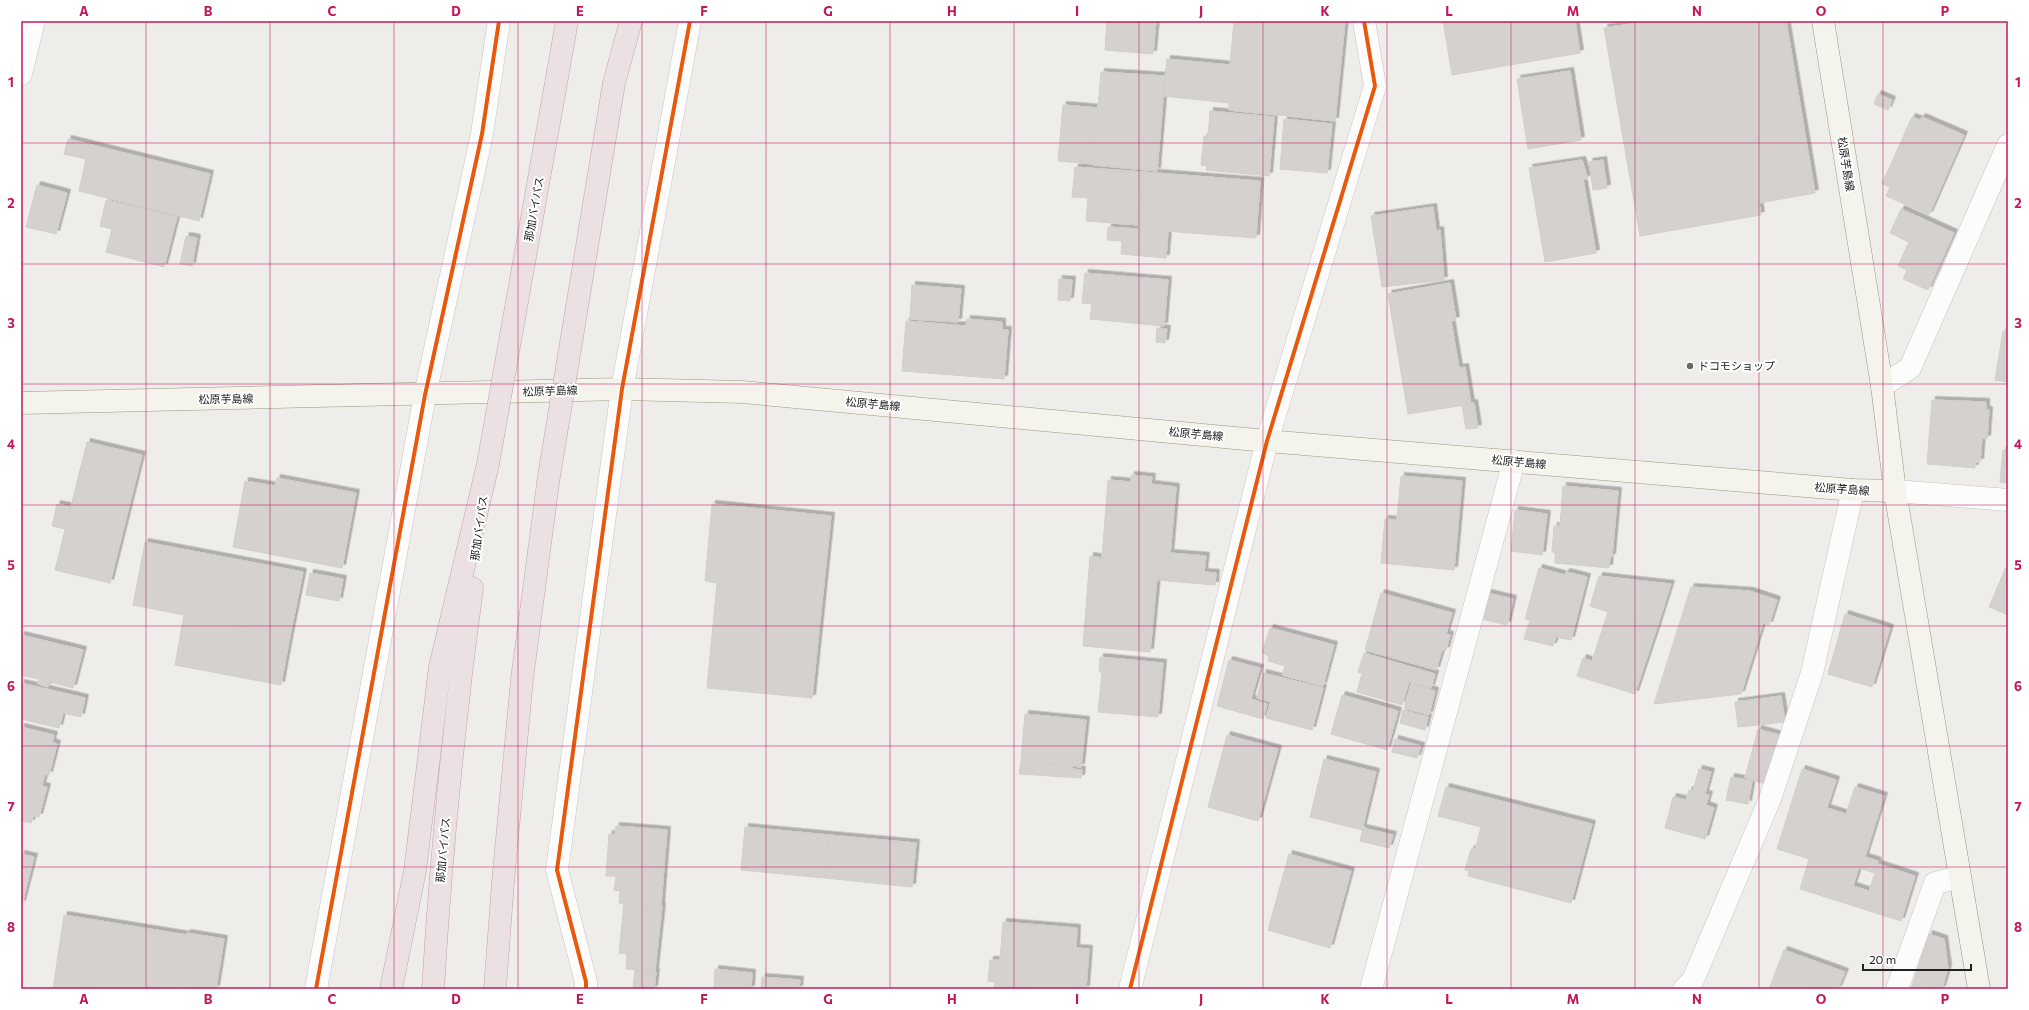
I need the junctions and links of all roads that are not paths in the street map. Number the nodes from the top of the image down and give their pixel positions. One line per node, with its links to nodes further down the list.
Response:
1 (34, 21): 11 (street)
2 (499, 21): 16 (street)
3 (562, 21): 10 (highway)
4 (567, 21): 10 (highway)
5 (625, 21): 12 (highway)
6 (631, 21): 12 (highway)
7 (690, 21): 15 (street)
8 (1364, 21): 18 (street)
9 (1823, 21): 14 (main road, 松原芋島線)
10 (558, 72): 20 (highway, 那加バイパス, bridge)
11 (21, 74)
12 (614, 83): 28 (highway, bridge)
13 (2008, 145): 14 (street)
14 (1882, 386): 22 (main road, 松原芋島線)
15 (622, 389): 16 (main road, 松原芋島線); 18 (main road, 松原芋島線); 29 (street)
16 (425, 395): 17 (main road, 松原芋島線); 25 (street)
17 (21, 403)
18 (1267, 441): 19 (main road, 松原芋島線); 30 (street)
19 (1514, 462): 21 (main road, 松原芋島線); 31 (street)
20 (488, 464): 26 (highway); 27 (highway, 那加バイパス)
21 (1853, 490): 22 (main road, 松原芋島線); 32 (street)
22 (1895, 491): 23 (street); 24 (main road)
23 (2008, 500)
24 (1960, 877): 33 (street); 34 (main road)
25 (316, 989)
26 (391, 989)
27 (433, 989)
28 (495, 989)
29 (586, 989)
30 (1130, 989)
31 (1370, 989)
32 (1684, 989)
33 (1897, 989)
34 (1979, 989)

